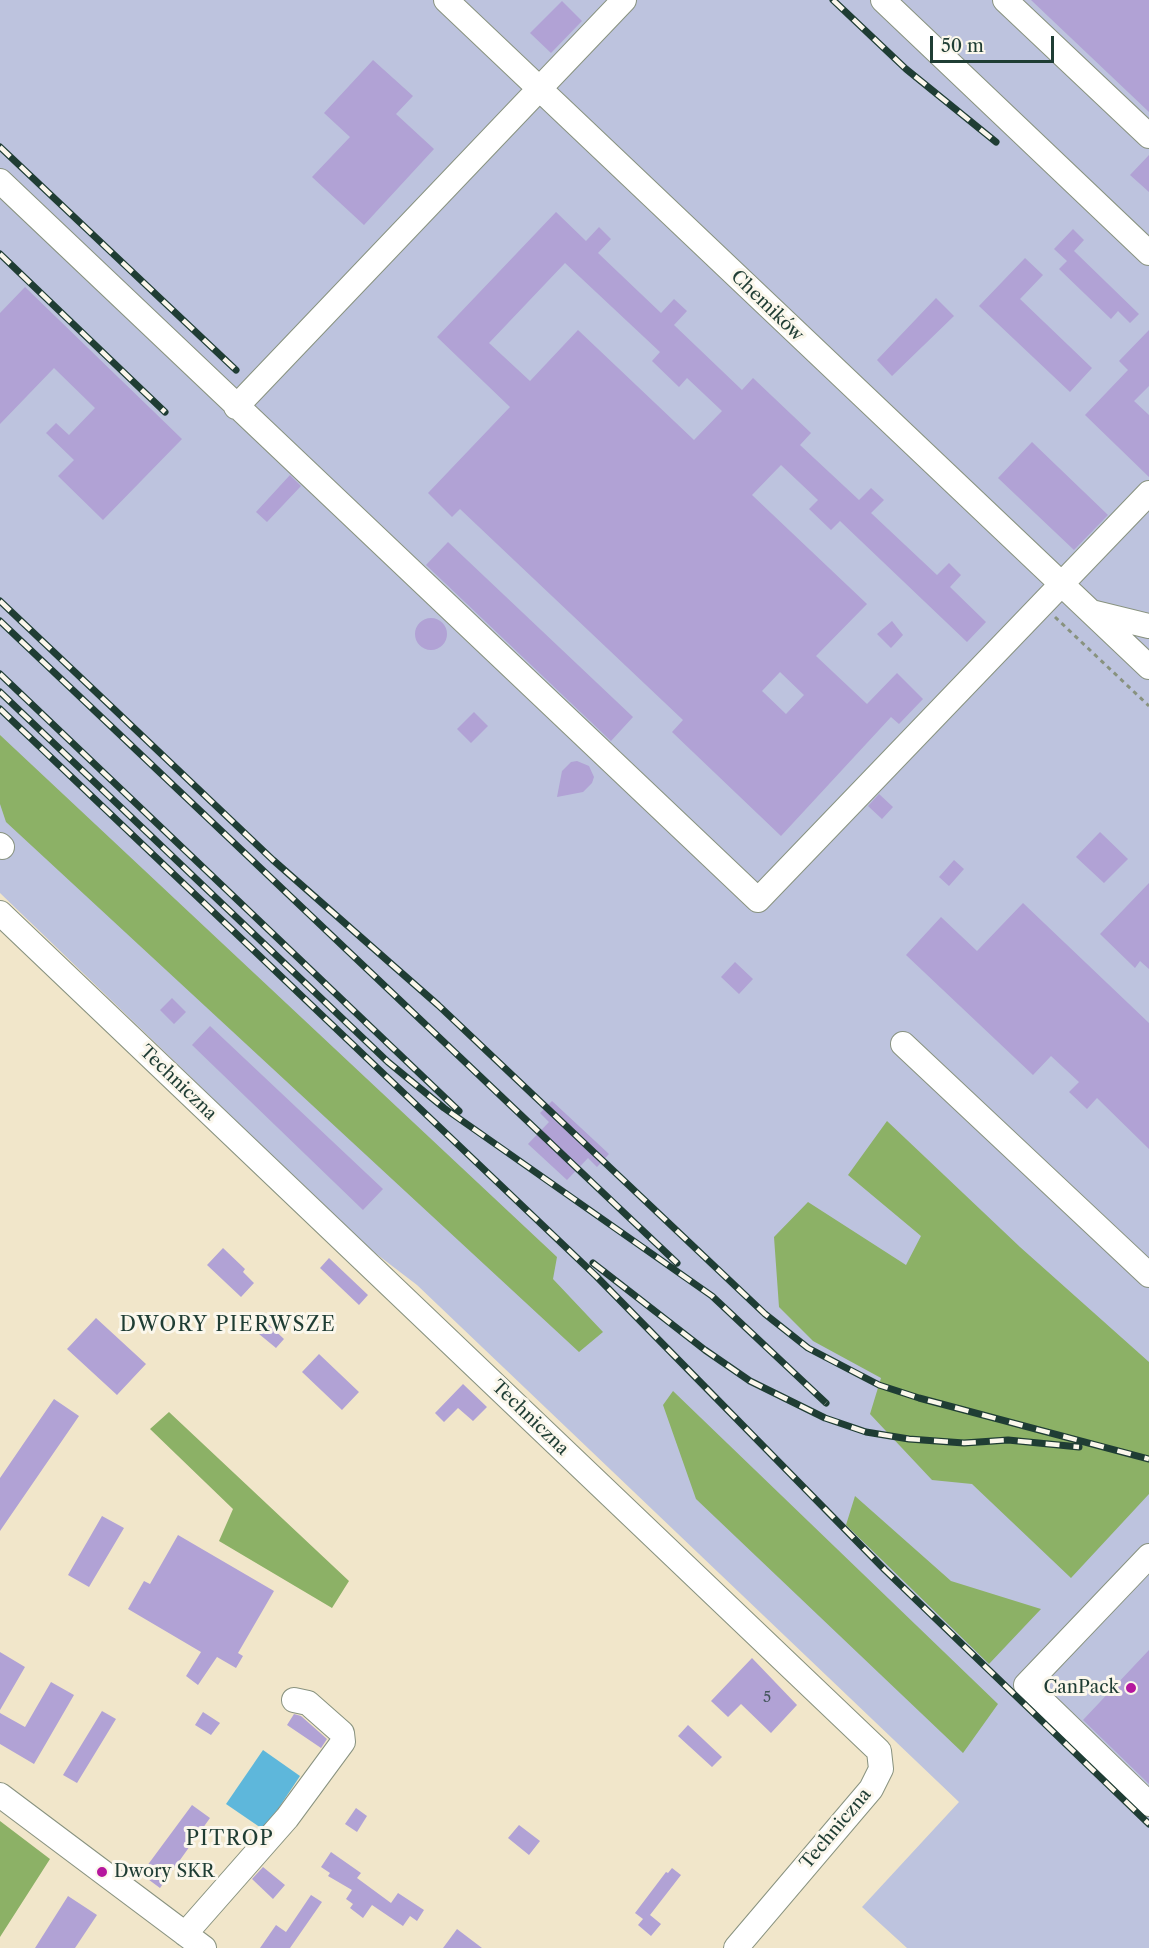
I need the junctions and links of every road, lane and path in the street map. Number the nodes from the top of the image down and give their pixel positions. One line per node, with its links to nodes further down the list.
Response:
1 (446, 0): 5 (street, Chemików)
2 (624, 0): 5 (street)
3 (883, 0): 8 (street)
4 (1005, 0): 6 (street)
5 (539, 89): 9 (street); 11 (street, Chemików)
6 (1149, 136)
7 (0, 181): 9 (street)
8 (1149, 253)
9 (236, 407): 12 (street)
10 (1149, 493): 11 (street)
11 (1061, 586): 12 (street); 13 (street, Chemików)
12 (1043, 605): 18 (path)
13 (1089, 611): 14 (street, Chemików); 15 (street, Chemików)
14 (1149, 626)
15 (1115, 636): 16 (street); 17 (street, Chemików)
16 (1149, 647)
17 (1149, 667)
18 (1149, 706)
19 (0, 913): 27 (street, Techniczna)
20 (903, 1044): 21 (street)
21 (1149, 1275)
22 (1149, 1556): 25 (street)
23 (294, 1700): 26 (street)
24 (0, 1795): 26 (street)
25 (1149, 1804)
26 (195, 1941)
27 (736, 1948)

